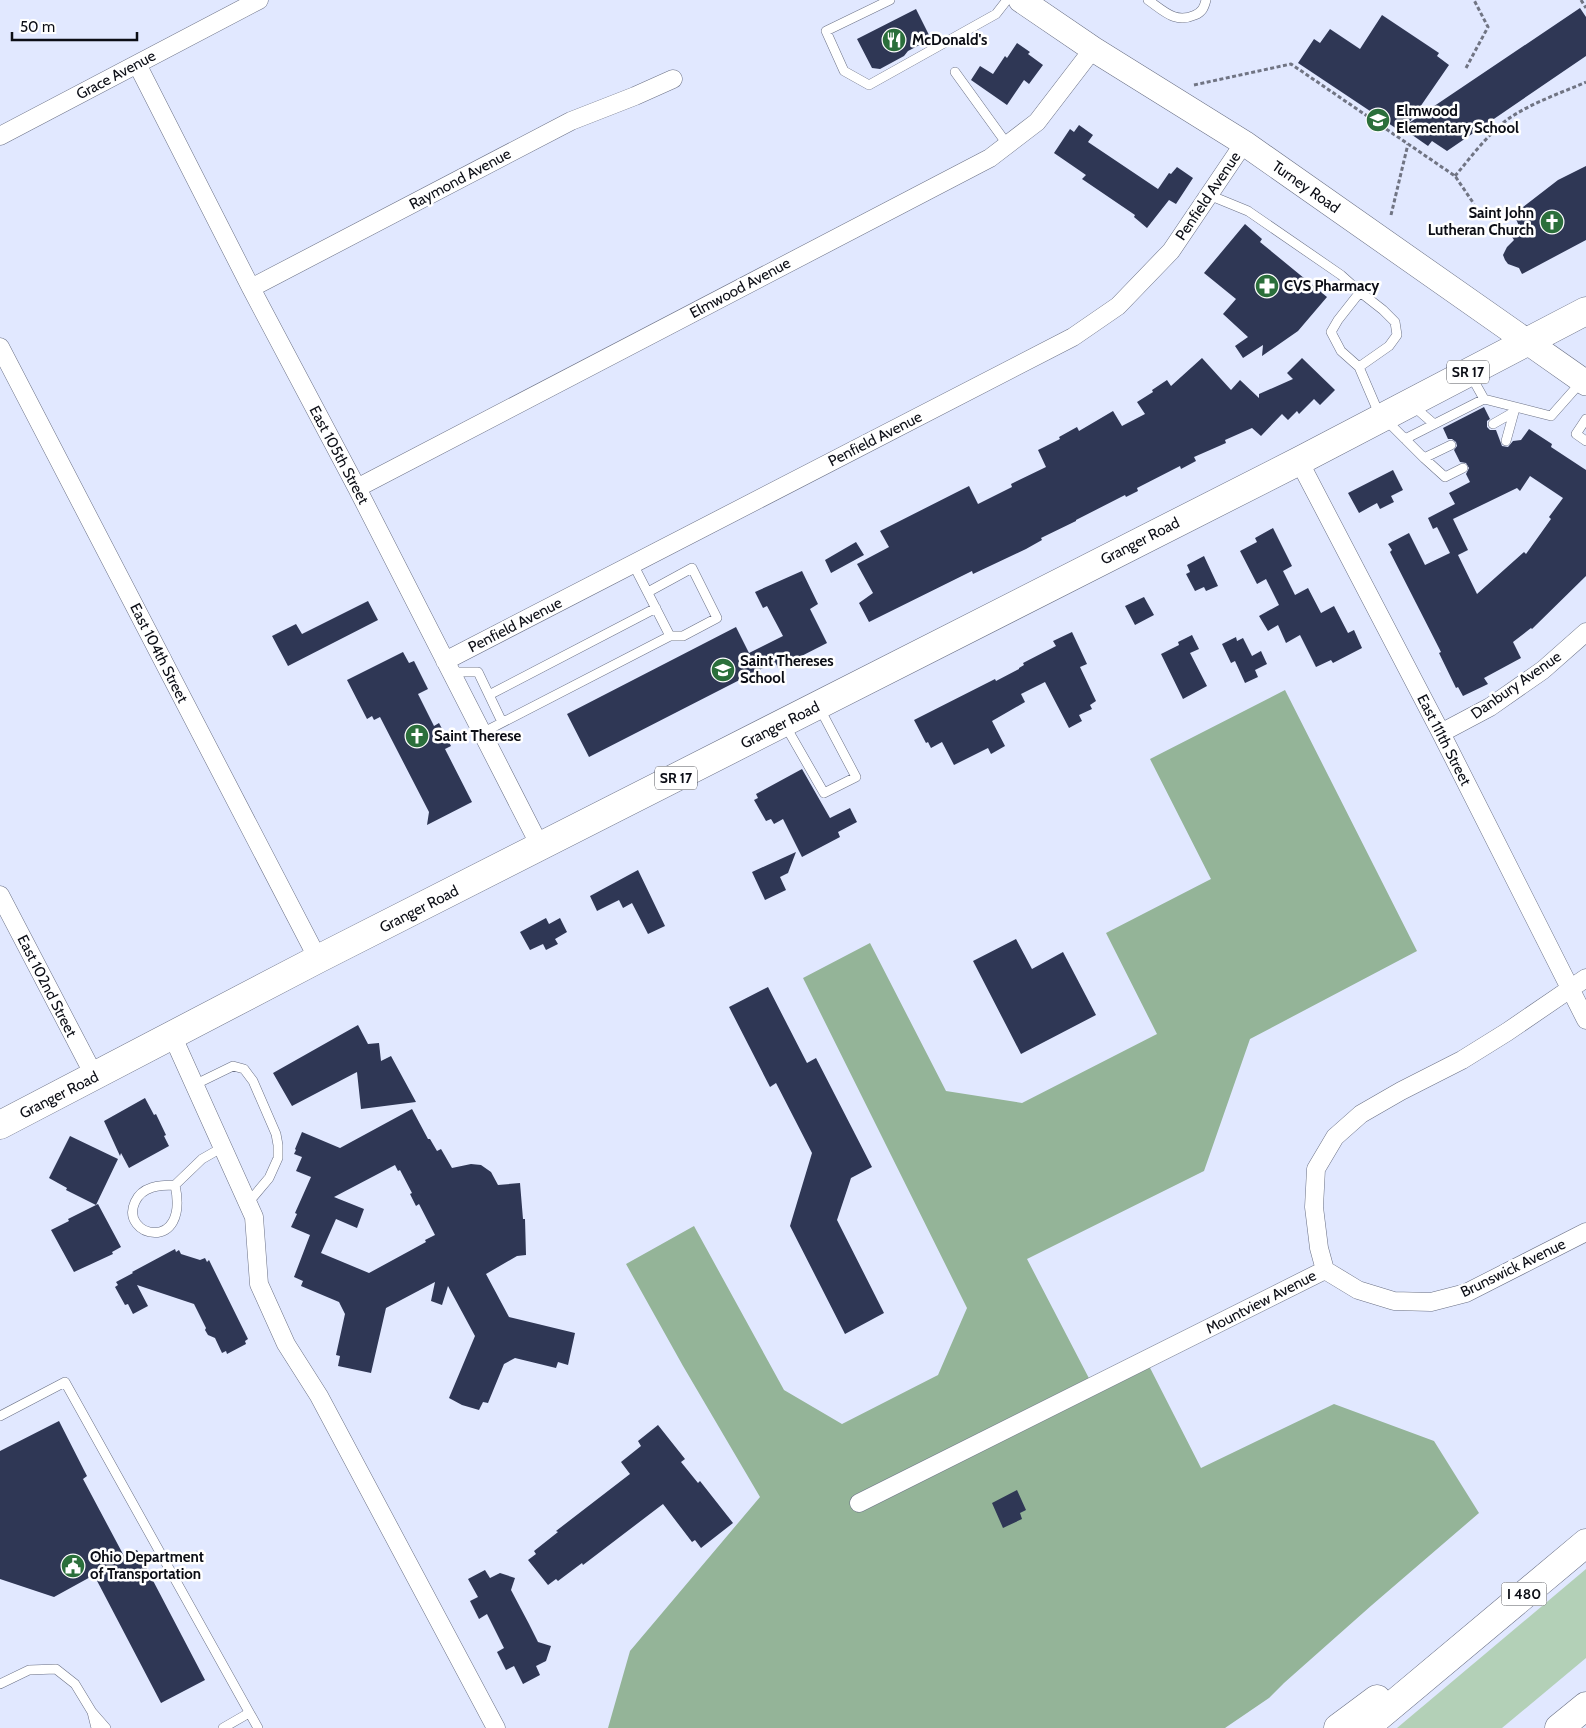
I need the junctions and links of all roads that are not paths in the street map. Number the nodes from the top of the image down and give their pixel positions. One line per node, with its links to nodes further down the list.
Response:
1 (259, 0): 8 (street, Grace Avenue)
2 (890, 0): 3 (lane)
3 (1007, 0)
4 (1021, 0): 7 (main road, Turney Road)
5 (1148, 0): 6 (lane)
6 (1206, 0)
7 (1092, 49): 12 (main road, Turney Road); 13 (street, Elmwood Avenue)
8 (137, 64): 11 (street, Grace Avenue); 15 (street, East 105th Street)
9 (955, 72): 13 (lane)
10 (673, 79): 15 (street, Raymond Avenue)
11 (0, 136)
12 (1244, 143): 14 (street, Penfield Avenue); 18 (main road, Turney Road)
13 (1007, 144): 37 (street, Elmwood Avenue)
14 (1209, 195): 16 (lane); 38 (street, Penfield Avenue)
15 (251, 288): 37 (street, East 105th Street)
16 (1360, 292): 20 (lane); 20 (lane)
17 (1586, 311): 18 (main road, Granger Road / SR 17)
18 (1526, 342): 21 (main road, Granger Road / SR 17); 22 (main road, Turney Road)
19 (0, 347): 52 (street, East 104th Street)
20 (1359, 367): 26 (lane)
21 (1468, 372): 23 (lane); 24 (main road, Granger Road / SR 17)
22 (1584, 382): 25 (lane)
23 (1484, 399): 25 (lane); 28 (lane)
24 (1410, 403): 26 (main road, Granger Road / SR 17); 28 (lane)
25 (1515, 409): 29 (lane); 31 (lane)
26 (1382, 418): 30 (lane); 35 (main road, Granger Road / SR 17)
27 (1586, 419): 32 (lane)
28 (1434, 424): 30 (lane)
29 (1493, 424)
30 (1405, 439): 34 (lane)
31 (1506, 441)
32 (1586, 441)
33 (1451, 445): 34 (lane)
34 (1424, 458): 36 (lane)
35 (1299, 460): 45 (main road, Granger Road / SR 17); 49 (street, East 111th Street)
36 (1463, 468)
37 (357, 488): 43 (street, East 105th Street)
38 (634, 564): 39 (lane); 43 (street, Penfield Avenue)
39 (648, 592): 40 (lane); 42 (lane)
40 (656, 608): 42 (lane); 44 (lane)
41 (1586, 632): 49 (street, Danbury Avenue)
42 (670, 636): 46 (lane)
43 (448, 666): 44 (lane); 48 (street, East 105th Street)
44 (489, 695): 46 (lane)
45 (818, 706): 47 (main road, Granger Road / SR 17); 47 (lane)
46 (502, 722): 48 (lane)
47 (784, 723): 50 (main road, Granger Road / SR 17)
48 (482, 733): 50 (street, East 105th Street)
49 (1441, 733): 54 (street, East 111th Street)
50 (540, 846): 52 (main road, Granger Road / SR 17)
51 (0, 894): 57 (street, East 102nd Street)
52 (318, 959): 56 (main road, Granger Road / SR 17)
53 (1586, 978): 54 (street, Mountview Avenue)
54 (1570, 989): 55 (street, East 111th Street); 64 (street, Mountview Avenue)
55 (1586, 1020)
56 (172, 1035): 57 (main road, Granger Road / SR 17); 58 (street)
57 (95, 1077): 59 (main road, Granger Road / SR 17)
58 (194, 1084): 60 (street); 62 (lane)
59 (0, 1125)
60 (223, 1147): 61 (lane); 62 (street)
61 (175, 1185): 61 (lane)
62 (248, 1203): 76 (street)
63 (1586, 1232): 64 (street, Brunswick Avenue)
64 (1325, 1270): 66 (street, Mountview Avenue)
65 (0, 1416): 71 (lane)
66 (859, 1503)
67 (1586, 1543): 68 (main road, I 480)
68 (1463, 1646): 77 (main road); 78 (main road, I 480)
69 (2, 1680): 70 (lane)
70 (92, 1712): 72 (lane); 73 (lane)
71 (249, 1713): 74 (lane); 75 (lane)
72 (96, 1728)
73 (106, 1728)
74 (223, 1728)
75 (258, 1728)
76 (496, 1728)
77 (1338, 1728)
78 (1365, 1728)

